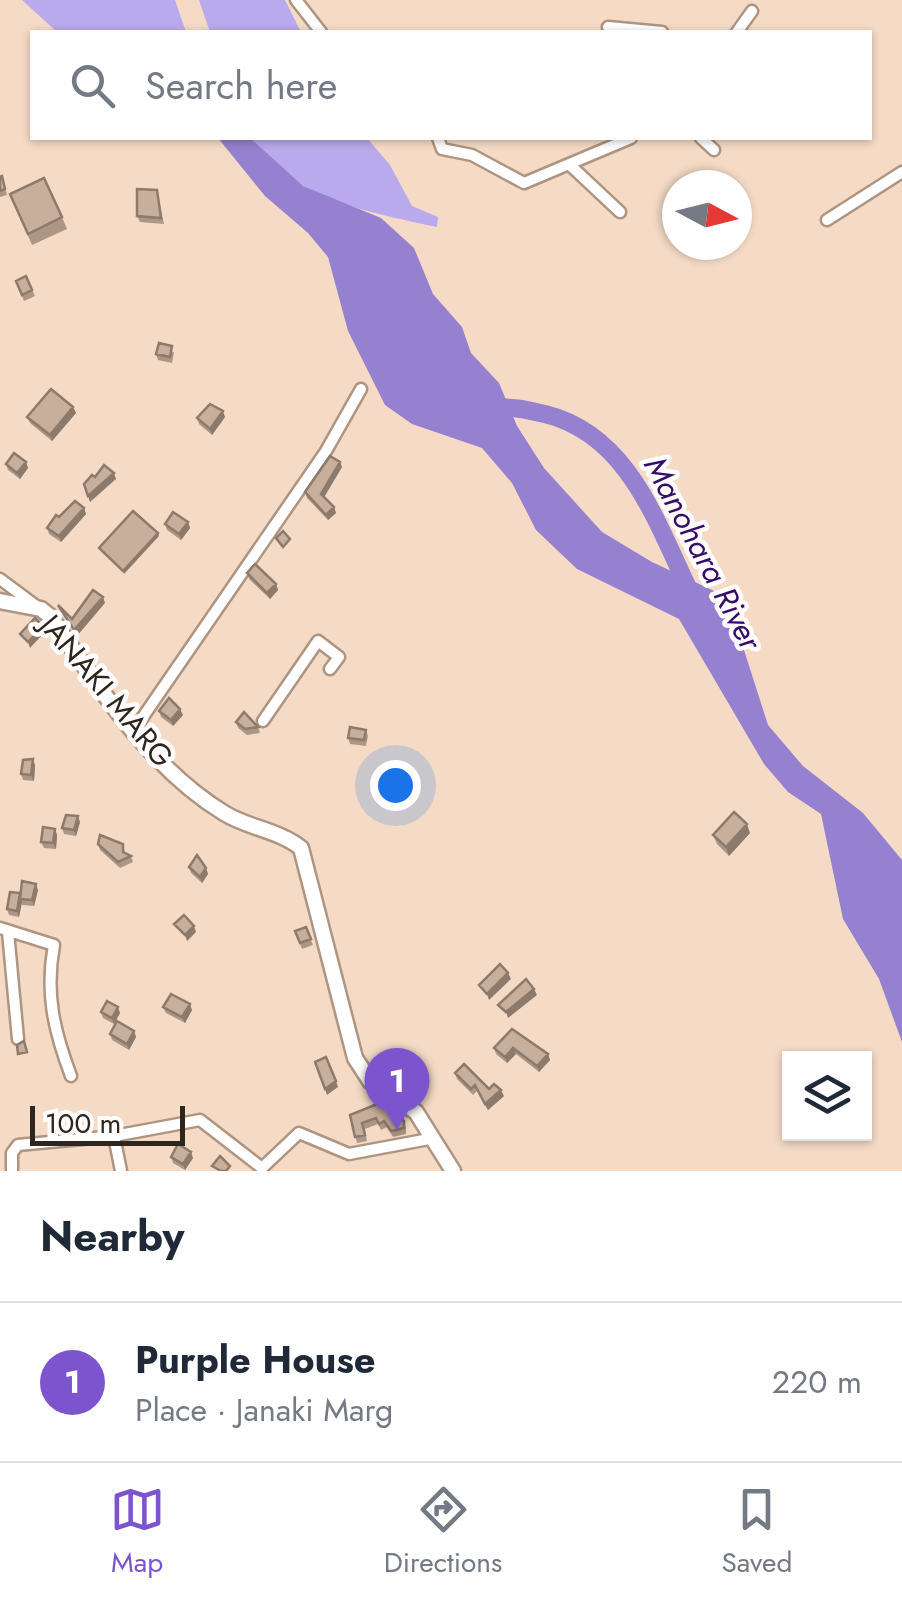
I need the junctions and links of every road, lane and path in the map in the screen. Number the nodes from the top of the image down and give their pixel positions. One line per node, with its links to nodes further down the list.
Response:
1 (296, 0): 4 (street)
2 (752, 11): 6 (street)
3 (608, 27): 5 (street)
4 (320, 30)
5 (640, 30)
6 (738, 30)
7 (439, 140): 11 (street)
8 (626, 140): 11 (street)
9 (703, 140): 10 (street)
10 (714, 150)
11 (571, 166): 13 (street)
12 (902, 172): 14 (street)
13 (620, 212)
14 (827, 220)
15 (361, 389): 21 (street)
16 (0, 579): 18 (street)
17 (0, 601): 18 (street, JANAKI MARG)
18 (40, 609): 21 (street, JANAKI MARG)
19 (330, 669): 20 (street)
20 (263, 722)
21 (134, 730): 26 (street, JANAKI MARG)
22 (4, 930): 23 (street); 24 (street)
23 (18, 1040)
24 (71, 1076)
25 (114, 1136): 26 (street); 27 (street); 28 (street)
26 (429, 1139): 29 (street, JANAKI MARG)
27 (12, 1171)
28 (121, 1171)
29 (453, 1171)

